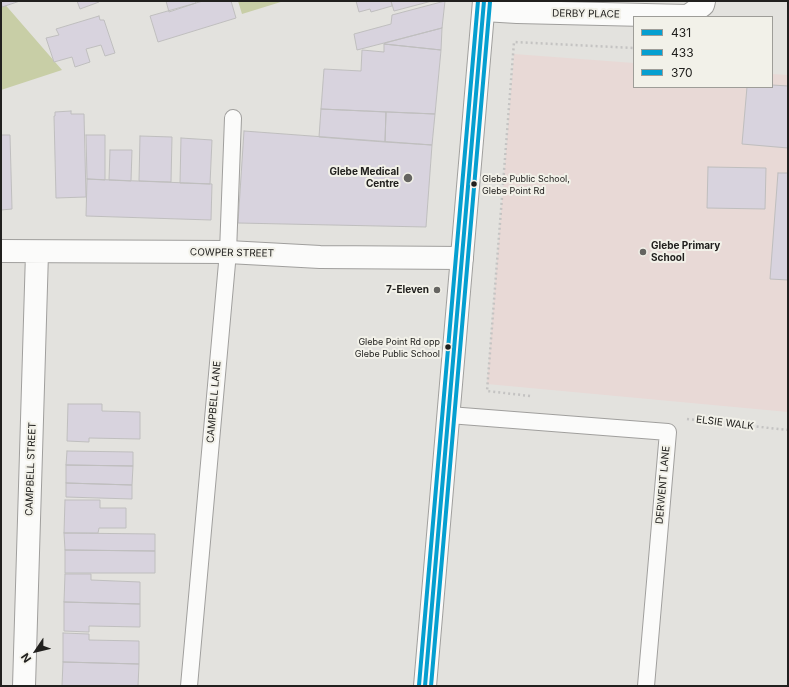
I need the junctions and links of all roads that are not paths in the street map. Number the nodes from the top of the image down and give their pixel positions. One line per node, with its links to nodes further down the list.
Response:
1 (484, 5): 2 (street, DERBY PLACE); 7 (street)
2 (696, 8)
3 (234, 118): 5 (lane, CAMPBELL LANE)
4 (1, 252): 6 (street, COWPER STREET)
5 (228, 252): 6 (street, COWPER STREET); 7 (street, COWPER STREET); 10 (lane, CAMPBELL LANE)
6 (37, 253): 9 (street, CAMPBELL STREET)
7 (462, 258): 8 (street)
8 (449, 415): 11 (street); 12 (lane, DERWENT LANE)
9 (24, 686)
10 (190, 686)
11 (425, 686)
12 (646, 686)

